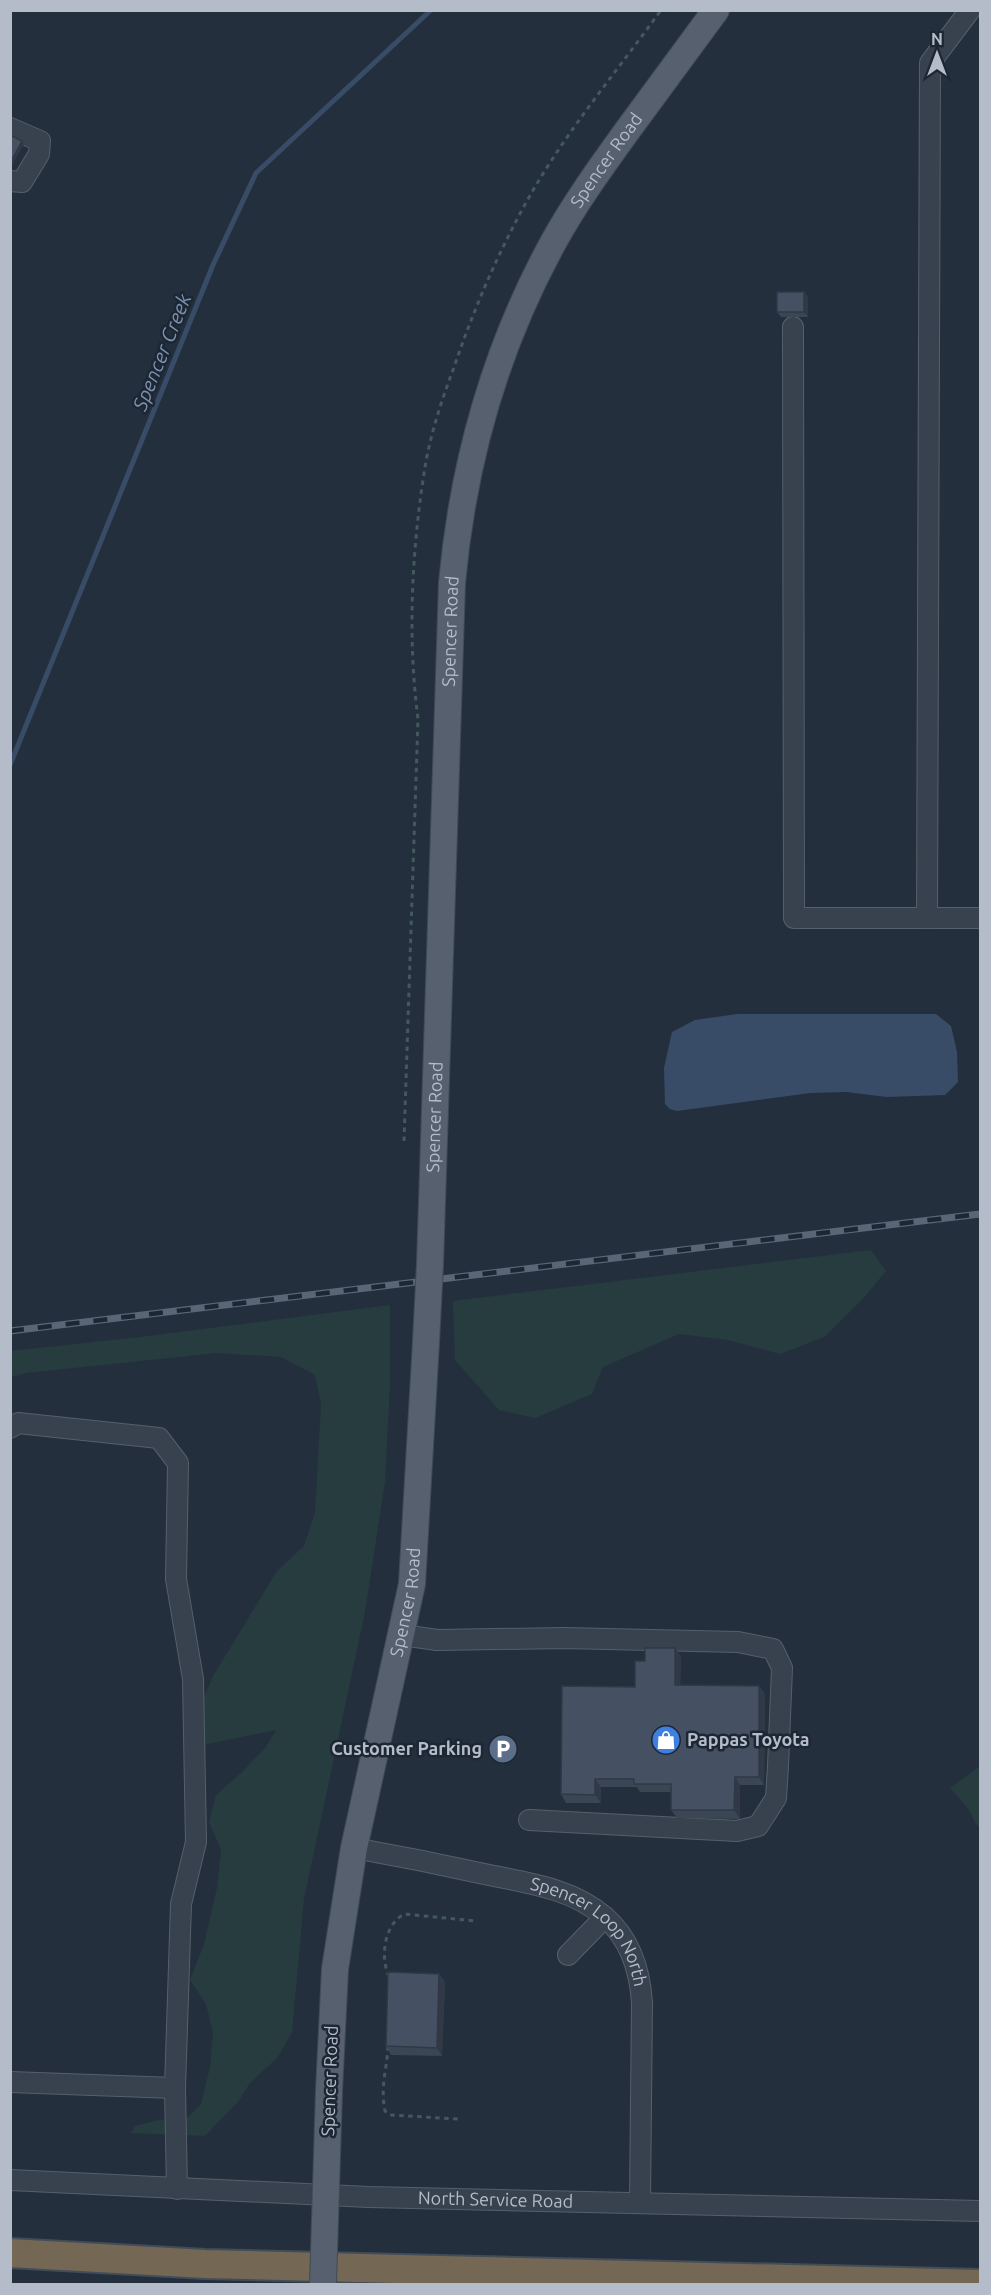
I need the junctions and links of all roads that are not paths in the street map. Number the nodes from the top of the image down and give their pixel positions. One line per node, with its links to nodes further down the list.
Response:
1 (716, 10): 9 (main road, Spencer Road, bridge)
2 (970, 10): 6 (street)
3 (10, 128): 4 (street)
4 (10, 181)
5 (793, 327): 6 (street)
6 (927, 918): 7 (street)
7 (981, 918)
8 (10, 1428): 15 (street)
9 (402, 1635): 10 (street); 11 (main road, Spencer Road)
10 (529, 1820)
11 (354, 1848): 12 (street, Spencer Loop North); 21 (main road, Spencer Road, bridge)
12 (605, 1917): 13 (street); 18 (street, Spencer Loop North)
13 (568, 1955)
14 (10, 2082): 15 (street)
15 (175, 2088): 17 (street)
16 (10, 2180): 17 (street, North Service Road)
17 (177, 2188): 18 (street, North Service Road)
18 (640, 2203): 19 (street, North Service Road)
19 (981, 2211)
20 (10, 2253): 22 (highway)
21 (323, 2284)
22 (981, 2284)

